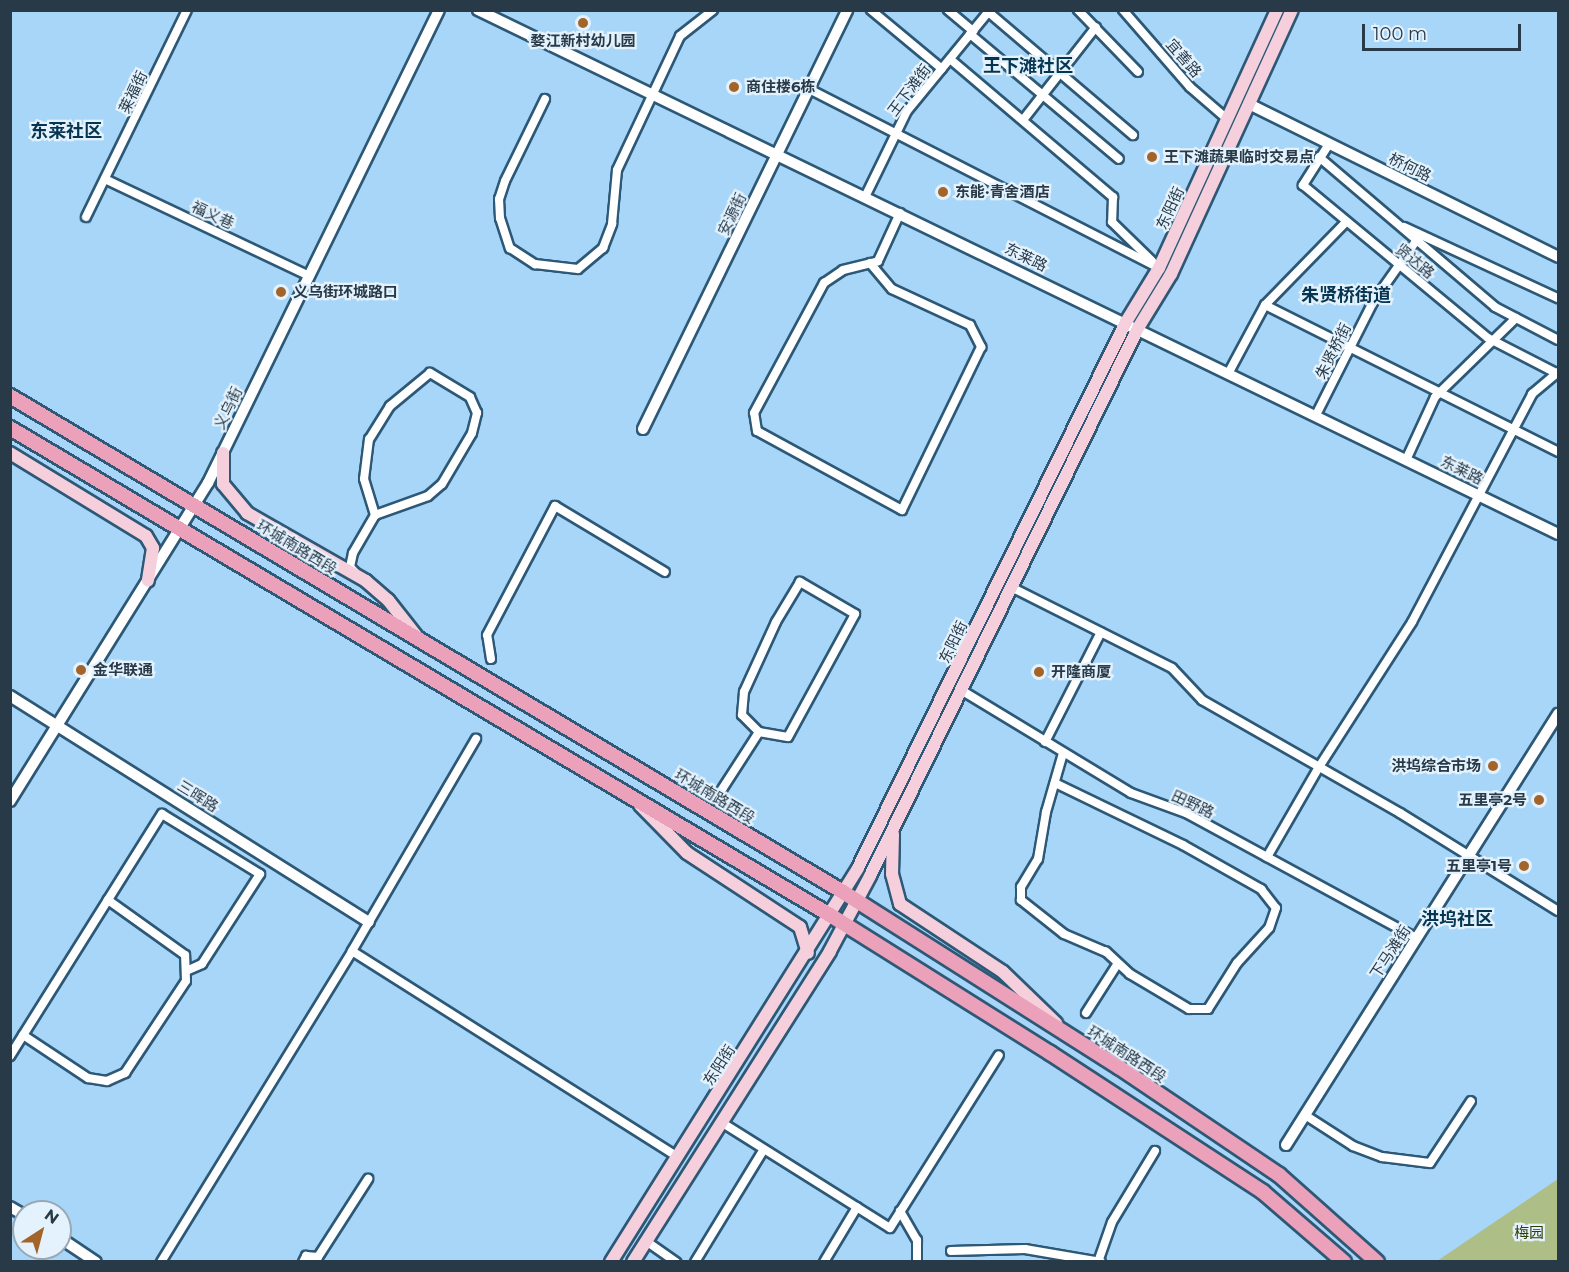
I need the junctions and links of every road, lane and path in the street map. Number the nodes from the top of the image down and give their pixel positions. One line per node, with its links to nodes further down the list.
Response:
1 (187, 10): 32 (street, 莱福街)
2 (439, 10): 43 (street, 义乌街)
3 (478, 10): 20 (street, 东莱路)
4 (713, 10): 20 (street)
5 (847, 10): 19 (street, 安源街)
6 (872, 10): 16 (street)
7 (948, 10): 14 (street)
8 (1078, 10): 13 (street)
9 (1123, 10): 24 (street, 宜善路)
10 (1277, 10): 24 (main road, 东阳街)
11 (1292, 10): 23 (main road, 东阳街)
12 (988, 11): 14 (street, 王下滩街); 18 (street)
13 (1096, 27): 17 (street); 18 (street)
14 (972, 33): 15 (street, 王下滩街); 21 (street)
15 (950, 59): 16 (street, 王下滩街); 25 (street)
16 (942, 69): 26 (street, 王下滩街)
17 (1138, 72)
18 (1060, 73): 21 (street); 27 (street)
19 (809, 89): 26 (street); 29 (street, 安源街)
20 (652, 94): 22 (street); 29 (street, 东莱路)
21 (1044, 96): 25 (street); 31 (street)
22 (545, 99)
23 (1249, 104): 28 (street, 桥何路); 48 (main road, 东阳街)
24 (1227, 119): 42 (main road, 东阳街)
25 (1023, 120): 42 (street)
26 (895, 132): 33 (street, 王下滩街); 42 (street)
27 (1133, 135)
28 (1329, 144): 30 (street, 贤达路); 39 (street, 桥何路)
29 (777, 154): 33 (street, 东莱路); 59 (street, 安源街)
30 (1319, 157): 36 (street, 贤达路); 37 (street)
31 (1119, 159)
32 (105, 179): 35 (street, 莱福街); 43 (street, 福义巷)
33 (865, 196): 34 (street, 东莱路)
34 (900, 213): 40 (street); 47 (street, 东莱路)
35 (86, 217)
36 (1346, 222): 41 (street, 贤达路); 45 (street)
37 (1394, 222): 38 (street); 44 (street)
38 (1416, 241): 41 (street, 朱贤桥街); 46 (street)
39 (1558, 257)
40 (870, 263): 40 (street)
41 (1399, 265): 50 (street, 贤达路); 51 (street, 朱贤桥街)
42 (1159, 268): 47 (main road, 东阳街)
43 (309, 276): 62 (street, 义乌街)
44 (1558, 298)
45 (1265, 306): 51 (street); 52 (street)
46 (1516, 318): 49 (street); 50 (street)
47 (1126, 322): 48 (street, 东莱路); 92 (main road, 东阳街)
48 (1138, 328): 52 (street, 东莱路); 72 (main road, 东阳街)
49 (1558, 340)
50 (1495, 341): 53 (street, 贤达路); 54 (street)
51 (1350, 347): 54 (street); 56 (street, 朱贤桥街)
52 (1229, 372): 56 (street, 东莱路)
53 (1558, 373): 58 (street)
54 (1440, 393): 58 (street); 63 (street)
55 (10, 396): 65 (main road, 环城南路西段)
56 (1316, 415): 63 (street, 东莱路)
57 (10, 428): 67 (main road)
58 (1513, 428): 60 (street); 64 (street)
59 (643, 429)
60 (1558, 452)
61 (10, 453): 71 (main road)
62 (223, 453): 65 (street, 义乌街); 70 (main road)
63 (1406, 460): 64 (street, 东莱路)
64 (1477, 495): 68 (street, 东莱路); 84 (street)
65 (194, 505): 67 (street, 义乌街); 74 (main road, 环城南路西段)
66 (375, 515): 66 (street); 70 (street)
67 (180, 528): 71 (street, 义乌街); 87 (main road)
68 (1558, 534)
69 (666, 572): 75 (street)
70 (361, 578): 74 (main road)
71 (148, 581): 79 (street, 义乌街)
72 (1011, 587): 73 (street); 76 (main road, 东阳街)
73 (1101, 632): 82 (street); 84 (street)
74 (419, 639): 92 (main road, 环城南路西段)
75 (491, 659)
76 (961, 690): 82 (street, 田野路); 89 (main road, 东阳街)
77 (10, 696): 79 (street, 三晖路)
78 (1558, 714): 90 (street, 下马滩街)
79 (57, 725): 88 (street, 义乌街); 97 (street, 三晖路)
80 (759, 732): 80 (street); 86 (street)
81 (476, 739): 97 (street)
82 (1045, 742): 83 (street, 田野路)
83 (1063, 753): 85 (street); 91 (street, 田野路)
84 (1319, 767): 90 (street); 91 (street)
85 (1055, 783): 102 (street); 102 (street)
86 (719, 795)
87 (633, 798): 96 (main road); 101 (main road)
88 (10, 801)
89 (893, 829): 94 (main road, 东阳街); 106 (main road)
90 (1471, 856): 95 (street); 99 (street, 下马滩街)
91 (1267, 857): 99 (street, 田野路)
92 (843, 892): 94 (main road, 环城南路西段); 96 (main road, 东阳街)
93 (108, 900): 103 (street); 103 (street); 105 (street)
94 (856, 901): 98 (main road, 东阳街); 106 (main road, 环城南路西段)
95 (1558, 911)
96 (830, 915): 98 (main road); 101 (main road, 东阳街)
97 (369, 922): 100 (street)
98 (843, 926): 111 (main road, 东阳街); 132 (main road)
99 (1416, 938): 110 (street, 下马滩街)
100 (352, 951): 115 (street); 124 (street)
101 (808, 953): 115 (main road, 东阳街)
102 (1118, 963): 104 (street)
103 (186, 971): 105 (street)
104 (1086, 1013)
105 (23, 1035): 108 (street)
106 (1070, 1036): 133 (main road, 环城南路西段)
107 (999, 1055): 118 (street)
108 (10, 1056)
109 (1471, 1101): 110 (street)
110 (1305, 1115): 112 (street, 下马滩街)
111 (721, 1122): 113 (street); 119 (main road, 东阳街)
112 (1286, 1145)
113 (764, 1149): 117 (street); 129 (street)
114 (1155, 1151): 122 (street)
115 (678, 1157): 126 (main road, 东阳街)
116 (368, 1179): 125 (street)
117 (857, 1207): 118 (street); 130 (street)
118 (900, 1211): 131 (street)
119 (646, 1241): 127 (main road, 东阳街); 128 (street)
120 (72, 1246): 123 (street)
121 (951, 1251): 122 (street)
122 (1099, 1261)
123 (96, 1262)
124 (161, 1262)
125 (303, 1262)
126 (611, 1262)
127 (633, 1262)
128 (676, 1262)
129 (695, 1262)
130 (824, 1262)
131 (917, 1262)
132 (1344, 1262)
133 (1377, 1262)

